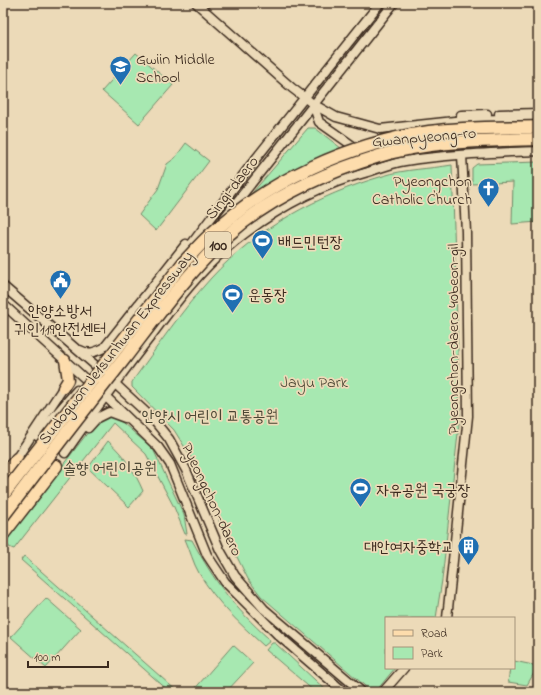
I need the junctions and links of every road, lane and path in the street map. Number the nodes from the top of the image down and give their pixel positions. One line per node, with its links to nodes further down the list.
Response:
1 (196, 3): 4 (street, Gwanpyeong-ro)
2 (380, 3): 4 (street, Singi-daero)
3 (394, 3): 5 (street, Singi-daero)
4 (304, 98): 5 (street, Gwanpyeong-ro); 17 (street, Singi-daero)
5 (313, 104): 8 (street, Gwanpyeong-ro); 15 (street, Gwanpyeong-ro); 21 (street, Singi-daero)
6 (538, 115): 8 (street, Gwanpyeong-ro); 8 (street)
7 (538, 127): 40 (highway, Sudogwon Je1sunhwan Expressway / 100, bridge)
8 (380, 129)
9 (538, 139): 42 (highway, Sudogwon Je1sunhwan Expressway / 100, bridge)
10 (538, 143): 11 (street, Gwanpyeong-ro)
11 (493, 144): 12 (street); 15 (street, Gwanpyeong-ro)
12 (526, 151): 13 (street); 14 (street)
13 (538, 151)
14 (462, 154): 16 (street); 44 (street, Pyeongchon-daero 40beon-gil)
15 (370, 158): 16 (street); 21 (street)
16 (404, 161): 24 (street)
17 (250, 166): 18 (street); 21 (street, Singi-daero)
18 (165, 269): 21 (street); 23 (street)
19 (3, 286): 23 (street, Pyeongchon-daero)
20 (3, 304): 25 (street, Pyeongchon-daero)
21 (152, 304): 22 (street, Singi-daero); 26 (street, Singi-daero)
22 (141, 325): 24 (street); 27 (street, Singi-daero)
23 (72, 346): 26 (street, Pyeongchon-daero)
24 (135, 356): 29 (street)
25 (65, 360): 28 (street, Pyeongchon-daero); 31 (main road)
26 (96, 366): 27 (street, Pyeongchon-daero); 28 (street, Singi-daero)
27 (103, 373): 29 (street, Pyeongchon-daero); 30 (street, Singi-daero)
28 (86, 379): 30 (street, Pyeongchon-daero); 32 (street, Singi-daero)
29 (114, 383): 33 (street); 47 (street, Pyeongchon-daero)
30 (93, 386): 33 (street, Pyeongchon-daero); 41 (street, Singi-daero)
31 (64, 388): 36 (street)
32 (77, 390): 36 (street); 39 (street, Singi-daero)
33 (105, 396): 34 (street, Pyeongchon-daero); 35 (street)
34 (134, 423): 35 (street); 46 (street, Pyeongchon-daero)
35 (65, 453): 37 (street)
36 (18, 459): 38 (highway)
37 (56, 466): 43 (highway)
38 (3, 476)
39 (3, 488)
40 (3, 495)
41 (3, 503)
42 (3, 516)
43 (4, 535)
44 (447, 617)
45 (403, 669): 48 (street)
46 (344, 692)
47 (362, 692)
48 (383, 692)

